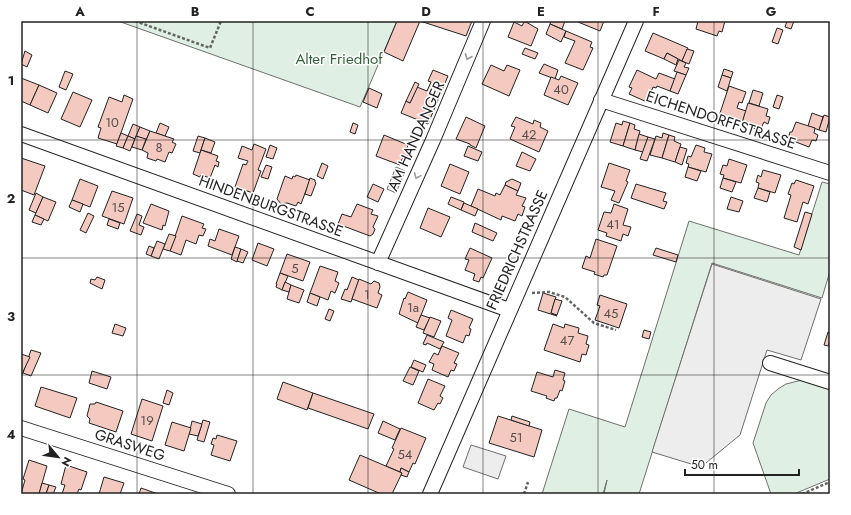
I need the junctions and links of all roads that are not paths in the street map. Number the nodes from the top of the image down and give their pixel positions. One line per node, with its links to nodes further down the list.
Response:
1 (483, 21): 6 (street, AM HANDANGER, one-way to 6)
2 (636, 21): 3 (street, FRIEDRICHSTRASSE)
3 (601, 100): 5 (street, EICHENDORFFSTRASSE); 7 (street, FRIEDRICHSTRASSE)
4 (21, 134): 6 (street, HINDENBURGSTRASSE)
5 (830, 173)
6 (378, 263): 7 (street, HINDENBURGSTRASSE)
7 (509, 310): 12 (street, FRIEDRICHSTRASSE)
8 (770, 363): 9 (street)
9 (830, 382)
10 (21, 428): 11 (street, GRASWEG)
11 (228, 494)
12 (430, 494)

